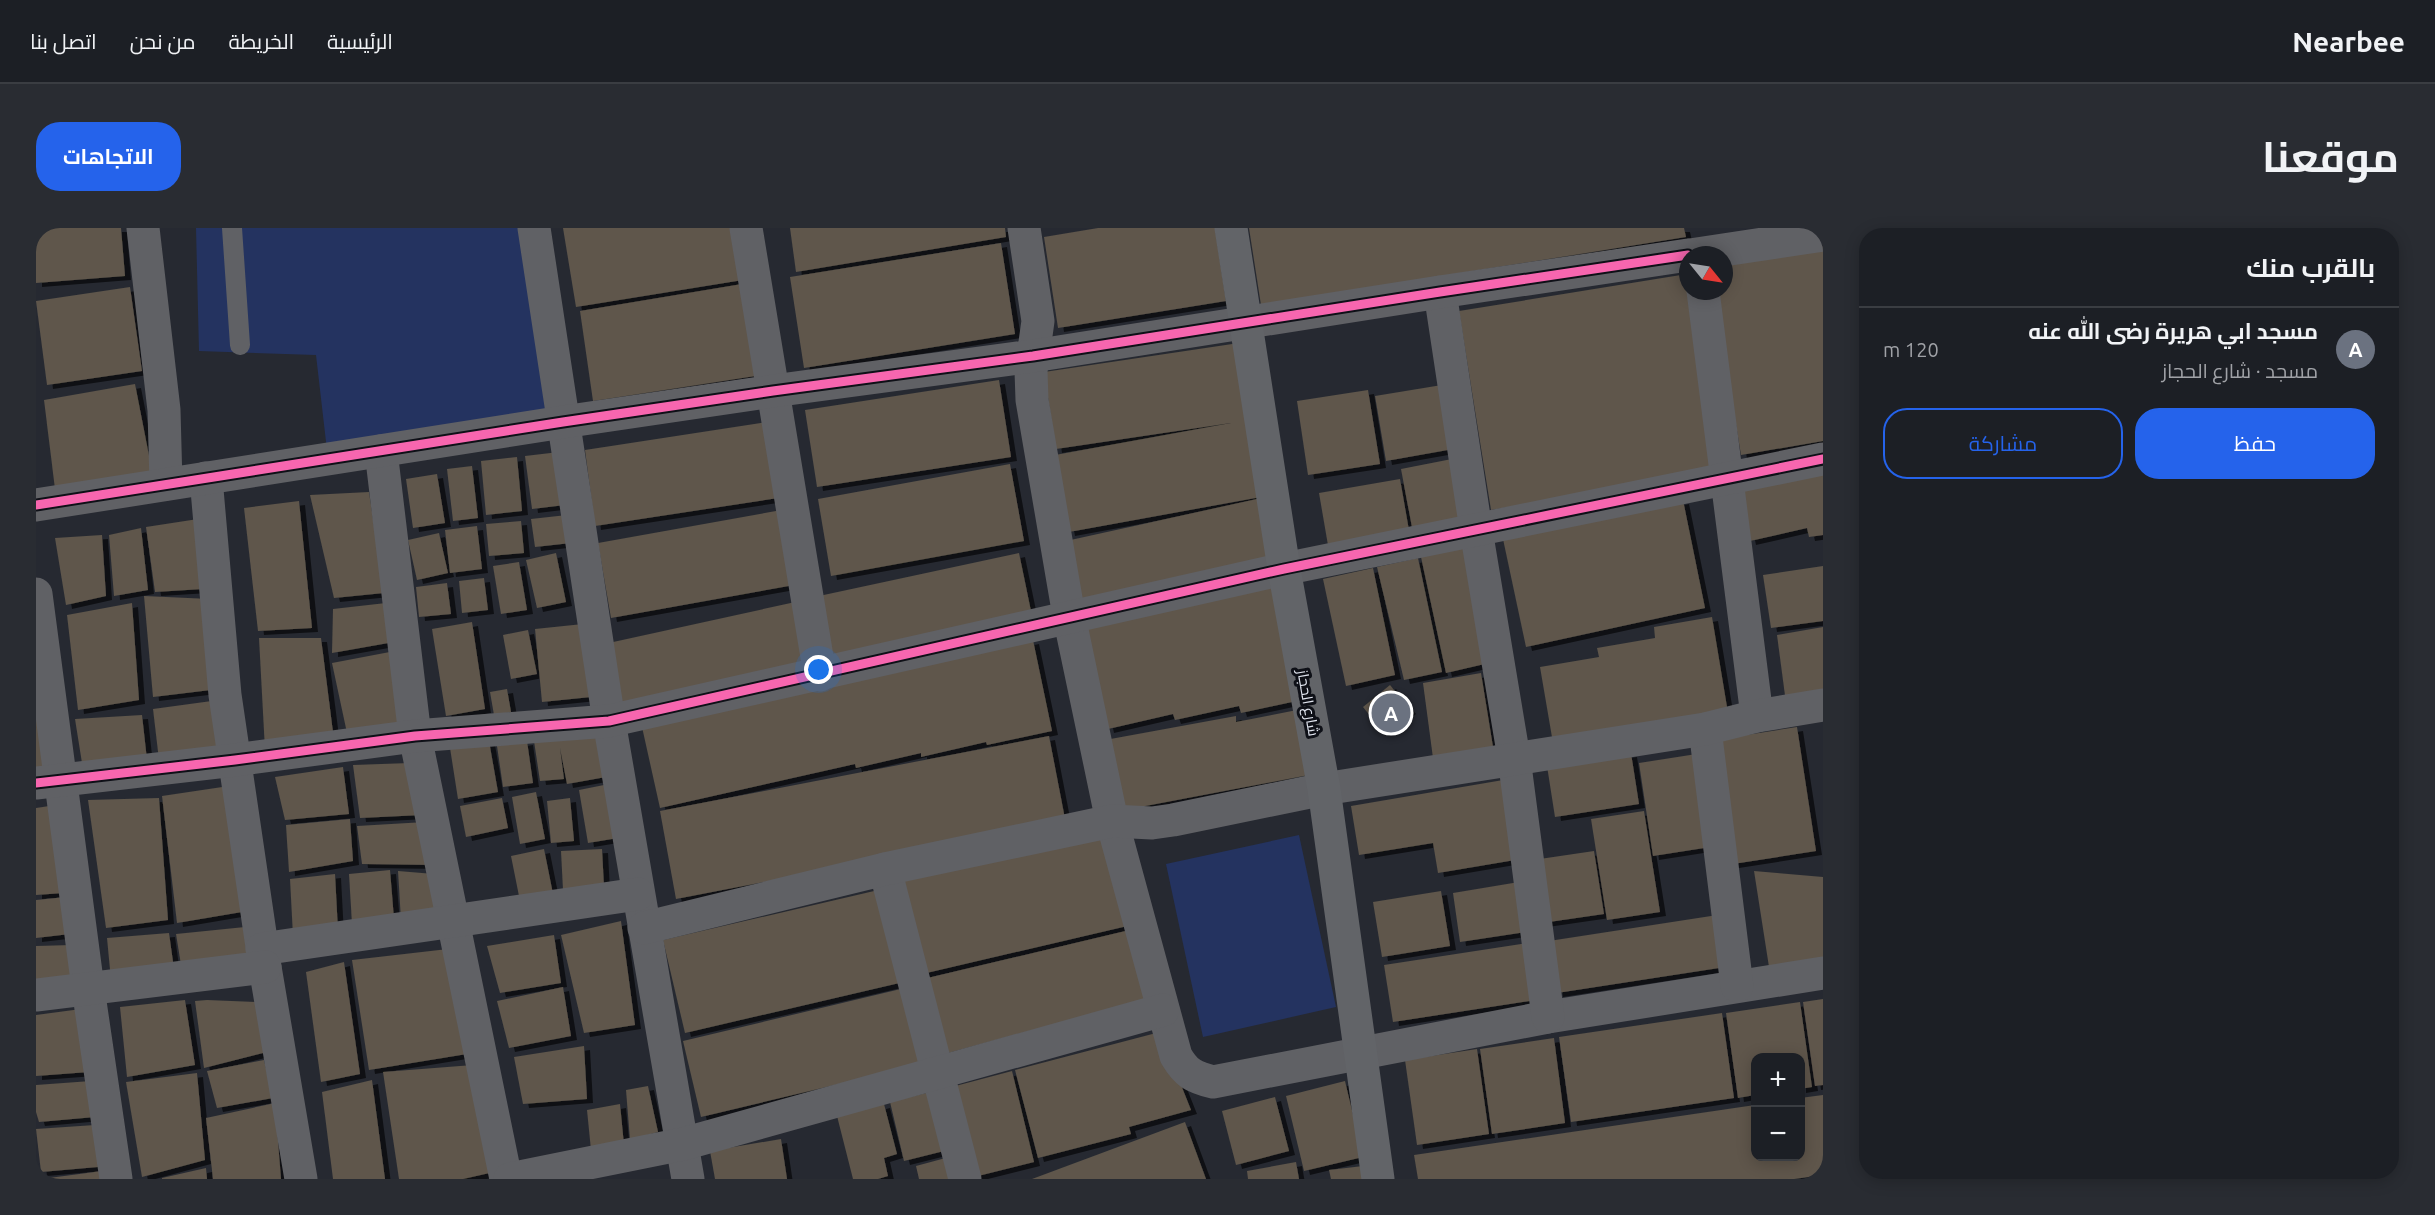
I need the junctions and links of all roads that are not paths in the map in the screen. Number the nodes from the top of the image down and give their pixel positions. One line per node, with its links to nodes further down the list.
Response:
1 (143, 228): 21 (street)
2 (232, 228): 13 (lane)
3 (534, 228): 16 (street)
4 (746, 228): 15 (street)
5 (1024, 228): 14 (street)
6 (1232, 228): 12 (main road, شارع الحجاز)
7 (1823, 235): 8 (street)
8 (1722, 246)
9 (1679, 252): 10 (street)
10 (1440, 292): 12 (street); 23 (street)
11 (1704, 300): 20 (street)
12 (1245, 323): 14 (street); 24 (main road, شارع الحجاز)
13 (240, 345)
14 (1033, 356): 15 (street); 26 (street)
15 (773, 391): 16 (street); 27 (street)
16 (563, 423): 17 (street); 30 (street)
17 (381, 451): 19 (street); 32 (street)
18 (1823, 459): 20 (street)
19 (206, 478): 21 (street); 34 (street)
20 (1727, 478): 23 (street); 29 (street)
21 (166, 484): 22 (street)
22 (36, 505)
23 (1476, 530): 24 (street); 33 (street)
24 (1284, 569): 26 (street); 36 (main road, شارع الحجاز)
25 (36, 594): 35 (street)
26 (1069, 616): 27 (street); 37 (street)
27 (820, 675): 30 (street)
28 (1823, 705): 29 (street)
29 (1757, 716): 31 (street)
30 (609, 721): 32 (street); 39 (street)
31 (1705, 729): 33 (street); 44 (street)
32 (415, 736): 34 (street); 40 (street)
33 (1514, 758): 36 (street); 48 (street)
34 (235, 760): 35 (street); 42 (street)
35 (48, 782): 45 (street)
36 (1324, 789): 37 (street); 49 (main road, شارع الحجاز)
37 (1112, 821): 38 (street); 47 (street)
38 (885, 870): 41 (street); 50 (street)
39 (638, 894): 40 (street); 41 (street)
40 (453, 922): 42 (street); 54 (street)
41 (644, 928): 51 (street)
42 (264, 958): 45 (street); 53 (street)
43 (1823, 974): 44 (street)
44 (1737, 986): 48 (street)
45 (88, 988): 46 (street); 52 (street)
46 (36, 995)
47 (1163, 1010): 49 (street); 50 (street)
48 (1548, 1017): 49 (street)
49 (1363, 1054): 58 (main road, شارع الحجاز)
50 (938, 1073): 51 (street); 57 (street)
51 (683, 1144): 55 (street); 56 (street)
52 (116, 1179)
53 (302, 1179)
54 (506, 1179)
55 (510, 1179)
56 (688, 1179)
57 (965, 1179)
58 (1378, 1179)

